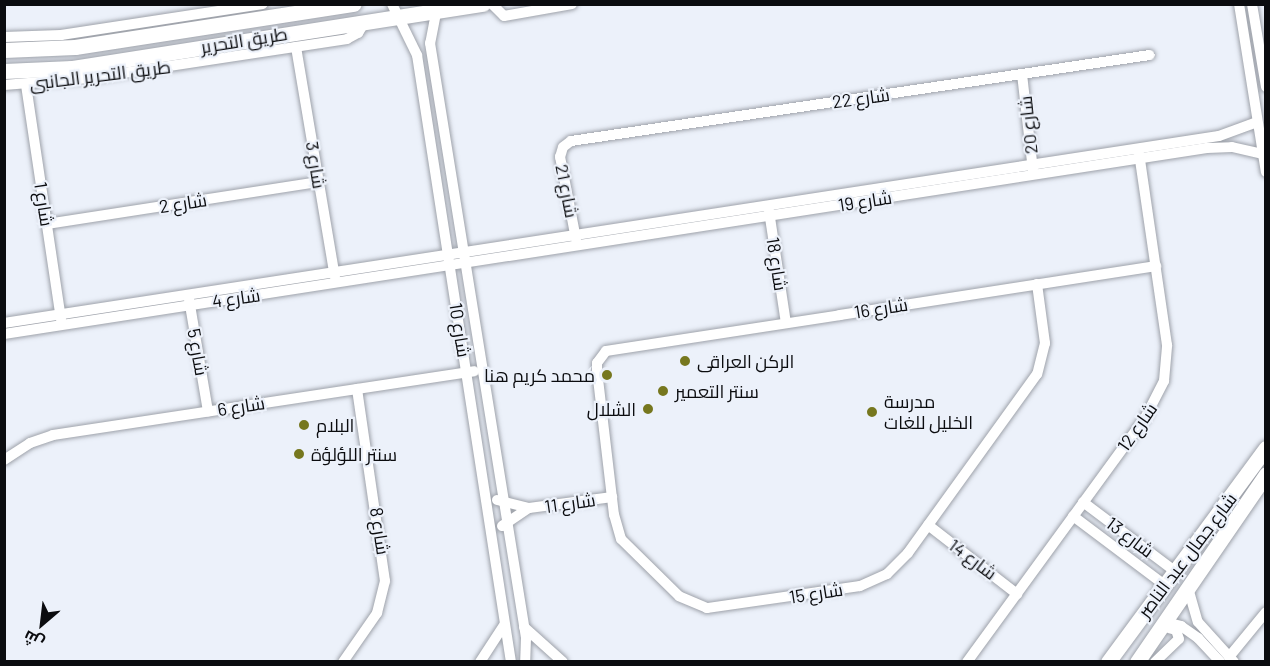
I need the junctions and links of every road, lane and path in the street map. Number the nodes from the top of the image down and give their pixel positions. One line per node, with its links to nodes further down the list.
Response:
1 (263, 4): 11 (street)
2 (354, 4): 13 (street, طريق التحرير)
3 (483, 4): 8 (street, طريق التحرير)
4 (492, 4): 5 (street)
5 (572, 4)
6 (1239, 4): 21 (street)
7 (1252, 4): 20 (street)
8 (436, 9): 9 (street, طريق التحرير); 32 (street, شارع 10)
9 (395, 12): 10 (street, طريق التحرير); 33 (street, شارع 10)
10 (365, 22): 12 (street, طريق التحرير الجانبى); 15 (street, طريق التحرير)
11 (4, 37)
12 (296, 47): 15 (street, طريق التحرير الجانبى); 27 (street, شارع 3)
13 (4, 50)
14 (1150, 55): 17 (street, شارع 22)
15 (108, 69): 16 (street, طريق التحرير); 19 (street, طريق التحرير الجانبى)
16 (4, 70)
17 (1022, 75): 22 (street, شارع 22); 25 (street, شارع 20)
18 (4, 85): 19 (street, طريق التحرير الجانبى)
19 (26, 85): 29 (street, شارع 1)
20 (1266, 87)
21 (1257, 122): 23 (street, شارع 19); 24 (street)
22 (571, 141): 30 (street, شارع 21)
23 (1139, 154): 24 (street, شارع 19); 25 (street, شارع 19); 36 (street, شارع 12)
24 (1263, 154): 26 (street)
25 (1033, 170): 28 (street, شارع 19)
26 (1266, 172)
27 (319, 182): 29 (street, شارع 2); 37 (street, شارع 3)
28 (769, 210): 30 (street, شارع 19); 31 (street, شارع 19); 44 (street, شارع 18)
29 (47, 224): 42 (street, شارع 1)
30 (575, 233): 31 (street, شارع 21); 32 (street, شارع 19)
31 (578, 245): 34 (street, شارع 19)
32 (465, 250): 33 (street, شارع 4); 34 (street, شارع 10)
33 (447, 253): 35 (street, شارع 10); 37 (street, شارع 4)
34 (467, 262): 35 (street, شارع 4); 47 (street, شارع 10)
35 (449, 265): 38 (street, شارع 4); 48 (street, شارع 10)
36 (1156, 266): 39 (street, شارع 16); 57 (street, شارع 12)
37 (333, 270): 38 (street, شارع 3); 40 (street, شارع 4)
38 (336, 284): 41 (street, شارع 4)
39 (1037, 284): 44 (street, شارع 16); 61 (street, شارع 15)
40 (188, 292): 41 (street, شارع 5); 42 (street, شارع 4)
41 (190, 305): 42 (street, شارع 4); 50 (street, شارع 5)
42 (61, 318): 43 (street, شارع 4); 45 (street, شارع 4)
43 (4, 323)
44 (786, 323): 46 (street, شارع 16)
45 (4, 334)
46 (606, 351): 54 (street, شارع 15)
47 (483, 370): 48 (street, شارع 6); 56 (street, شارع 10)
48 (467, 372): 49 (street, شارع 6); 55 (street, شارع 10)
49 (357, 389): 50 (street, شارع 6); 73 (street, شارع 8)
50 (208, 411): 52 (street, شارع 6)
51 (1266, 448): 63 (street, شارع جمال عبد الناصر)
52 (4, 460)
53 (1266, 474): 65 (street, شارع جمال عبد الناصر)
54 (612, 497): 58 (street, شارع 11); 61 (street, شارع 15)
55 (488, 500): 56 (street, شارع 11); 62 (street, شارع 10)
56 (503, 500): 58 (street, شارع 11); 60 (street, شارع 10)
57 (1083, 502): 59 (street, شارع 12); 63 (street, شارع 13)
58 (529, 508): 60 (street, شارع 11)
59 (1073, 516): 64 (street, شارع 13); 66 (street, شارع 12)
60 (507, 525): 62 (street, شارع 11); 70 (street, شارع 10)
61 (928, 525): 66 (street, شارع 14)
62 (492, 529): 69 (street, شارع 10)
63 (1176, 572): 64 (street, شارع جمال عبد الناصر)
64 (1166, 586): 79 (street, شارع جمال عبد الناصر)
65 (1188, 587): 68 (street, شارع جمال عبد الناصر); 71 (street)
66 (1017, 594): 78 (street, شارع 12)
67 (1264, 619): 72 (street)
68 (1165, 624): 71 (street); 80 (street, شارع جمال عبد الناصر); 81 (street)
69 (504, 625): 74 (street); 75 (street, شارع 10)
70 (524, 627): 76 (street, شارع 10); 77 (street)
71 (1202, 636): 72 (street)
72 (1227, 660)
73 (343, 662)
74 (480, 662)
75 (511, 662)
76 (525, 662)
77 (563, 662)
78 (967, 662)
79 (1108, 662)
80 (1137, 662)
81 (1155, 662)

